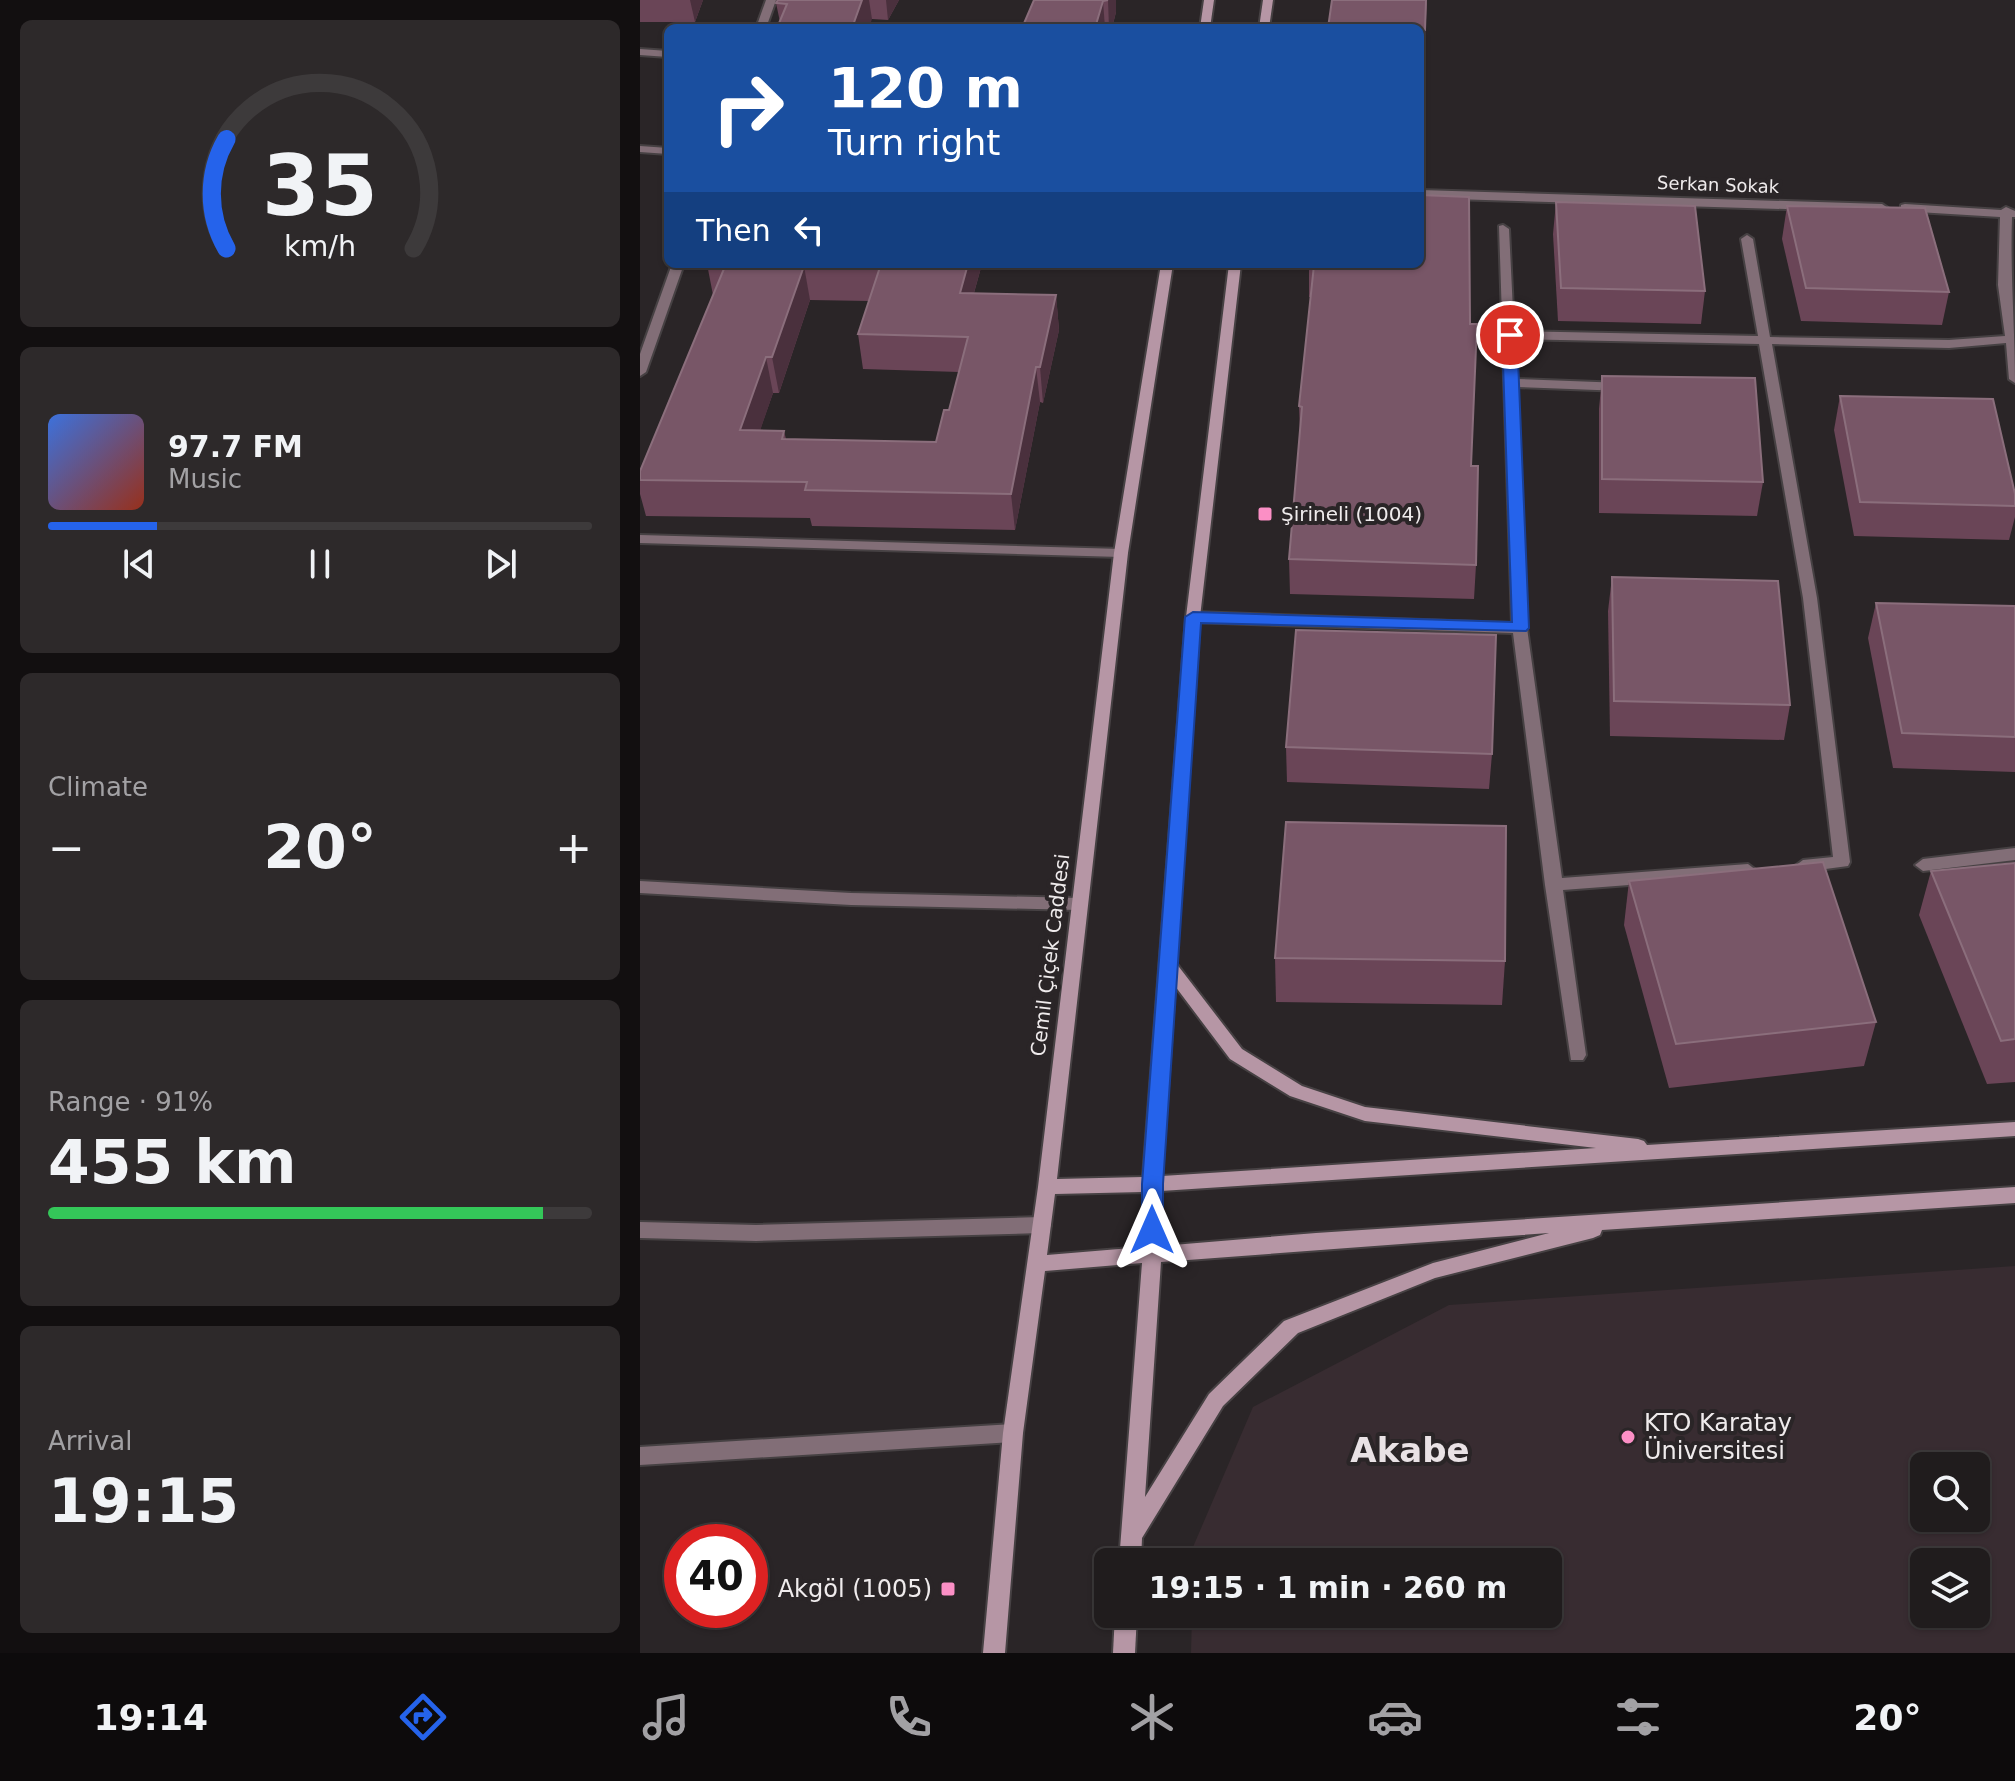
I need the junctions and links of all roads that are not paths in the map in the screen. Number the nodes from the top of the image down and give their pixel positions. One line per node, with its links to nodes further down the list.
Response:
1 (771, 0): 4 (street)
2 (1209, 0): 5 (street)
3 (1268, 0): 6 (street)
4 (762, 24)
5 (1206, 24)
6 (1265, 24)
7 (640, 52): 8 (street)
8 (664, 54)
9 (640, 149): 10 (street)
10 (664, 151)
11 (1424, 194): 12 (street, Serkan Sokak)
12 (2011, 213): 19 (street)
13 (1503, 229): 18 (street)
14 (1747, 239): 20 (street)
15 (677, 268): 21 (street)
16 (1166, 268): 26 (street, Cemil Çiçek Caddesi)
17 (1235, 268): 27 (street)
18 (1510, 335): 20 (street); 23 (street)
19 (2012, 339): 20 (street); 22 (street)
20 (1765, 340): 31 (street)
21 (640, 372)
22 (2015, 379)
23 (1511, 383): 24 (street); 28 (street)
24 (1634, 387)
25 (640, 539): 26 (street)
26 (1121, 553): 33 (street, Cemil Çiçek Caddesi)
27 (1193, 617): 28 (street); 34 (street)
28 (1520, 628): 31 (street)
29 (2015, 854): 30 (street)
30 (1923, 865)
31 (1553, 885): 35 (street)
32 (640, 887): 33 (street)
33 (1080, 904): 39 (street, Cemil Çiçek Caddesi)
34 (1168, 964): 37 (street); 38 (street)
35 (1577, 1055)
36 (2015, 1129): 37 (street)
37 (1679, 1151): 38 (street)
38 (1152, 1184): 39 (street); 44 (street)
39 (1047, 1187): 42 (street, Cemil Çiçek Caddesi)
40 (2015, 1195): 41 (street)
41 (1632, 1220): 44 (street); 48 (street)
42 (1042, 1225): 43 (street); 45 (street, Cemil Çiçek Caddesi)
43 (640, 1230)
44 (1152, 1253): 45 (street); 48 (street)
45 (1037, 1264): 46 (street, Cemil Çiçek Caddesi)
46 (1013, 1433): 47 (street); 51 (street, Cemil Çiçek Caddesi)
47 (640, 1456)
48 (1132, 1536): 49 (street)
49 (1131, 1548)
50 (1125, 1628): 52 (street)
51 (994, 1653)
52 (1124, 1653)

